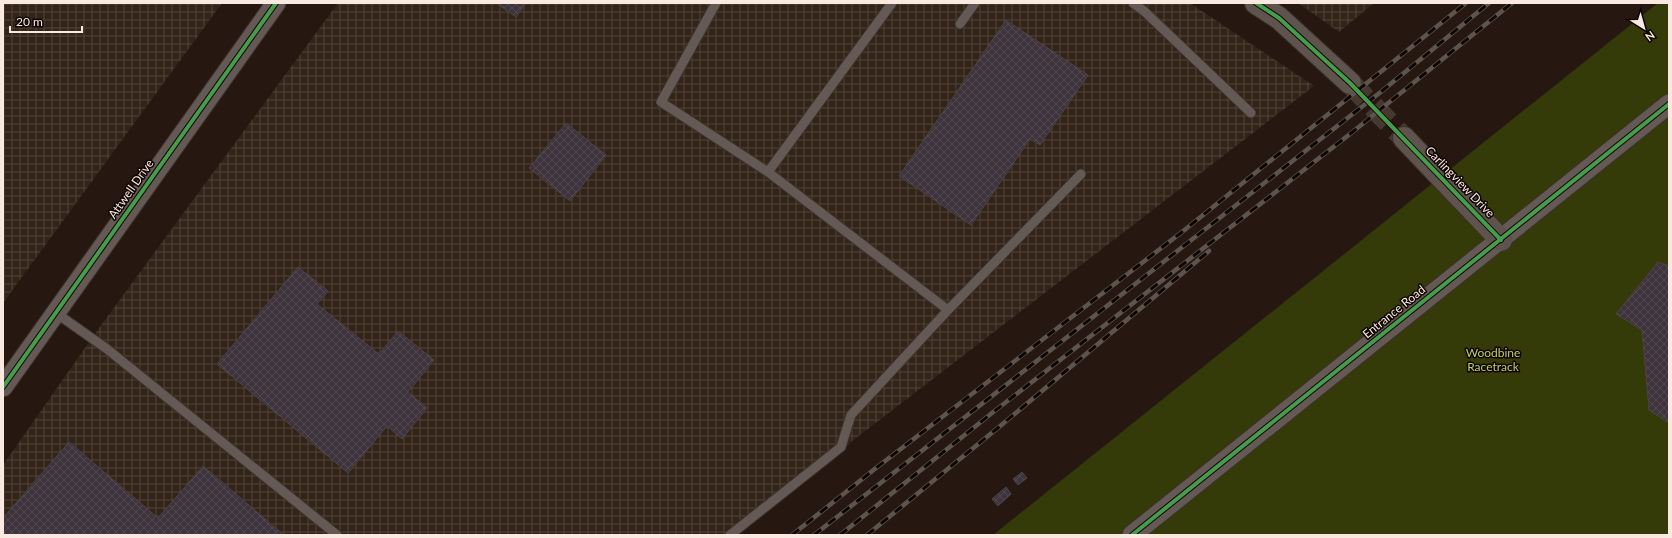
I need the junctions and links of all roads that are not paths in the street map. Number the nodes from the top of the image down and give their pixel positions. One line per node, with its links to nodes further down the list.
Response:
1 (276, 3): 16 (street, Attwell Drive)
2 (716, 3): 12 (lane)
3 (892, 3): 12 (lane)
4 (975, 3): 7 (lane)
5 (1133, 3): 10 (lane)
6 (1256, 3): 8 (street)
7 (960, 24)
8 (1350, 83)
9 (1669, 104): 14 (street, Entrance Road)
10 (1251, 113)
11 (1404, 138): 14 (street, Carlingview Drive)
12 (768, 172): 15 (lane)
13 (1081, 174): 15 (lane)
14 (1501, 240): 20 (street, Entrance Road)
15 (948, 310): 19 (lane)
16 (56, 313): 17 (street, Attwell Drive); 18 (lane)
17 (3, 387)
18 (337, 535)
19 (730, 535)
20 (1132, 535)

